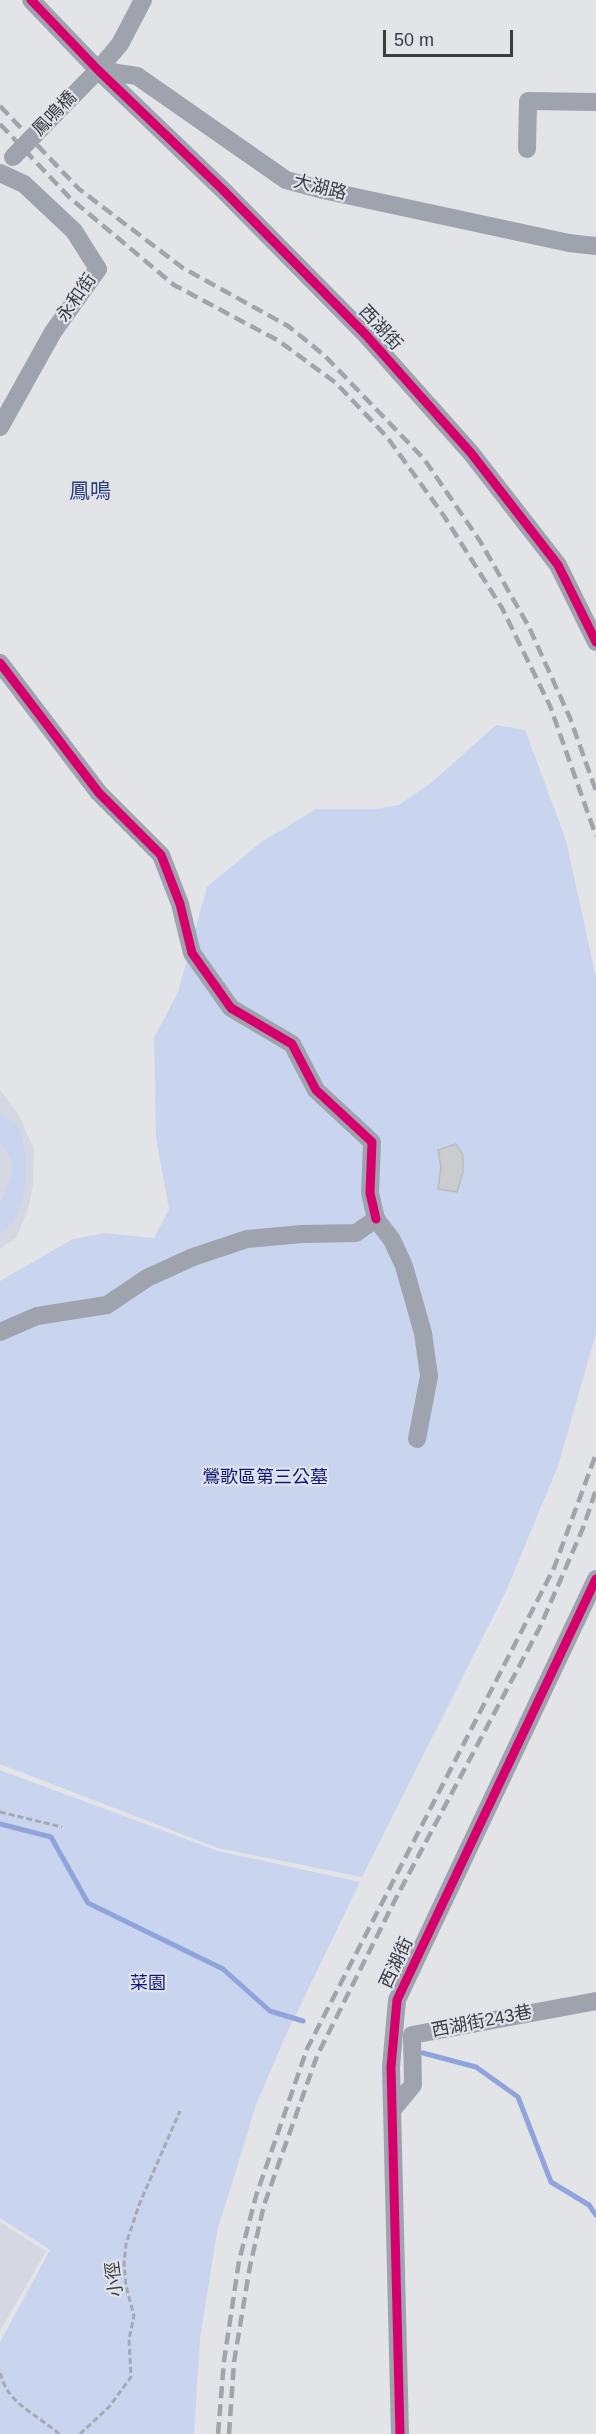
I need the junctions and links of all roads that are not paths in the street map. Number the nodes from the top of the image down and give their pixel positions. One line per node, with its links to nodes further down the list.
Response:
1 (31, 0): 3 (street)
2 (143, 0): 3 (street, 鳳鳴橋)
3 (98, 70): 6 (street, 鳳鳴橋, bridge); 7 (street, 大湖路); 9 (street, 西湖街)
4 (596, 102): 5 (street)
5 (527, 149)
6 (4, 166): 8 (street, 永和街)
7 (596, 246)
8 (0, 428)
9 (596, 642)
10 (0, 663): 11 (street)
11 (376, 1219): 12 (street); 13 (street)
12 (0, 1332)
13 (417, 1439)
14 (596, 1578): 16 (street, 西湖街)
15 (596, 2001): 16 (street, 西湖街243巷)
16 (393, 2109): 17 (street, 西湖街)
17 (400, 2434)

